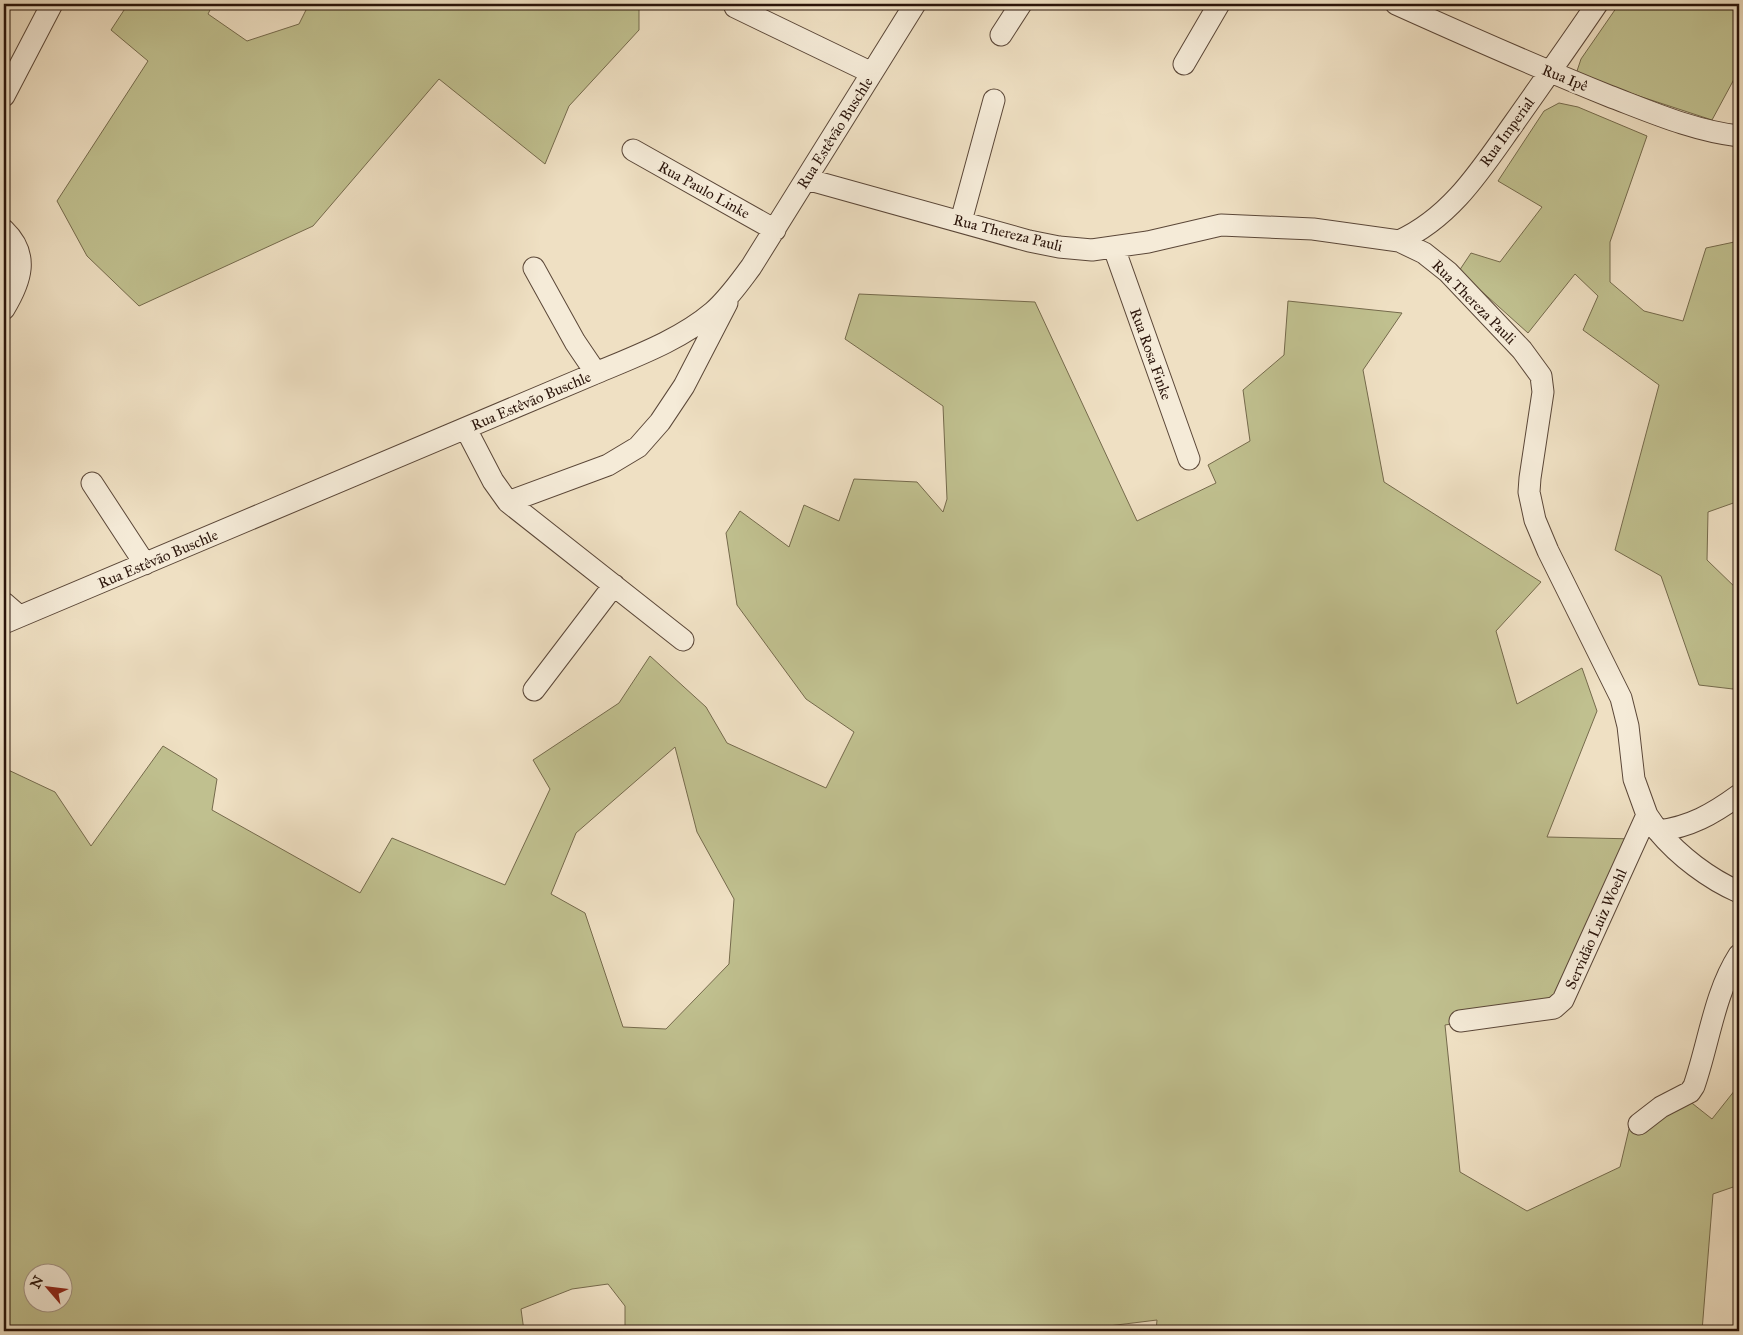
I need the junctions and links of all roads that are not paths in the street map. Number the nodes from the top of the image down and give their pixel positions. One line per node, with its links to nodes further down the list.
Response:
1 (52, 4): 12 (street)
2 (914, 4): 11 (street, Rua Estêvão Buschle)
3 (1021, 4): 8 (street)
4 (1219, 4): 9 (street)
5 (1396, 4): 10 (street, Rua Ipê)
6 (1597, 4): 10 (street, Rua Imperial)
7 (735, 7): 11 (street)
8 (1001, 35)
9 (1184, 64)
10 (1550, 72): 14 (street, Rua Ipê); 20 (street, Rua Imperial)
11 (872, 73): 16 (street, Rua Estêvão Buschle)
12 (4, 96)
13 (994, 100): 17 (street)
14 (1739, 136)
15 (633, 150): 19 (street, Rua Paulo Linke)
16 (806, 179): 17 (street, Rua Thereza Pauli); 19 (street, Rua Estêvão Buschle)
17 (961, 221): 21 (street, Rua Thereza Pauli)
18 (4, 230): 24 (street)
19 (775, 230): 23 (street, Rua Estêvão Buschle)
20 (1399, 241): 21 (street, Rua Thereza Pauli); 36 (street, Rua Thereza Pauli)
21 (1114, 248): 27 (street, Rua Rosa Finke)
22 (534, 268): 25 (street)
23 (732, 292): 25 (street, Rua Estêvão Buschle); 29 (street)
24 (4, 309)
25 (596, 373): 26 (street, Rua Estêvão Buschle)
26 (466, 428): 29 (street); 30 (street, Rua Estêvão Buschle)
27 (1189, 459)
28 (92, 483): 30 (street)
29 (508, 502): 31 (street)
30 (144, 564): 32 (street, Rua Estêvão Buschle)
31 (614, 585): 33 (street); 34 (street)
32 (9, 614)
33 (683, 640)
34 (534, 690)
35 (1739, 795): 36 (street)
36 (1653, 823): 37 (street); 39 (street, Servidão Luiz Woehl)
37 (1739, 892)
38 (1739, 956): 40 (street)
39 (1460, 1021)
40 (1639, 1124)

